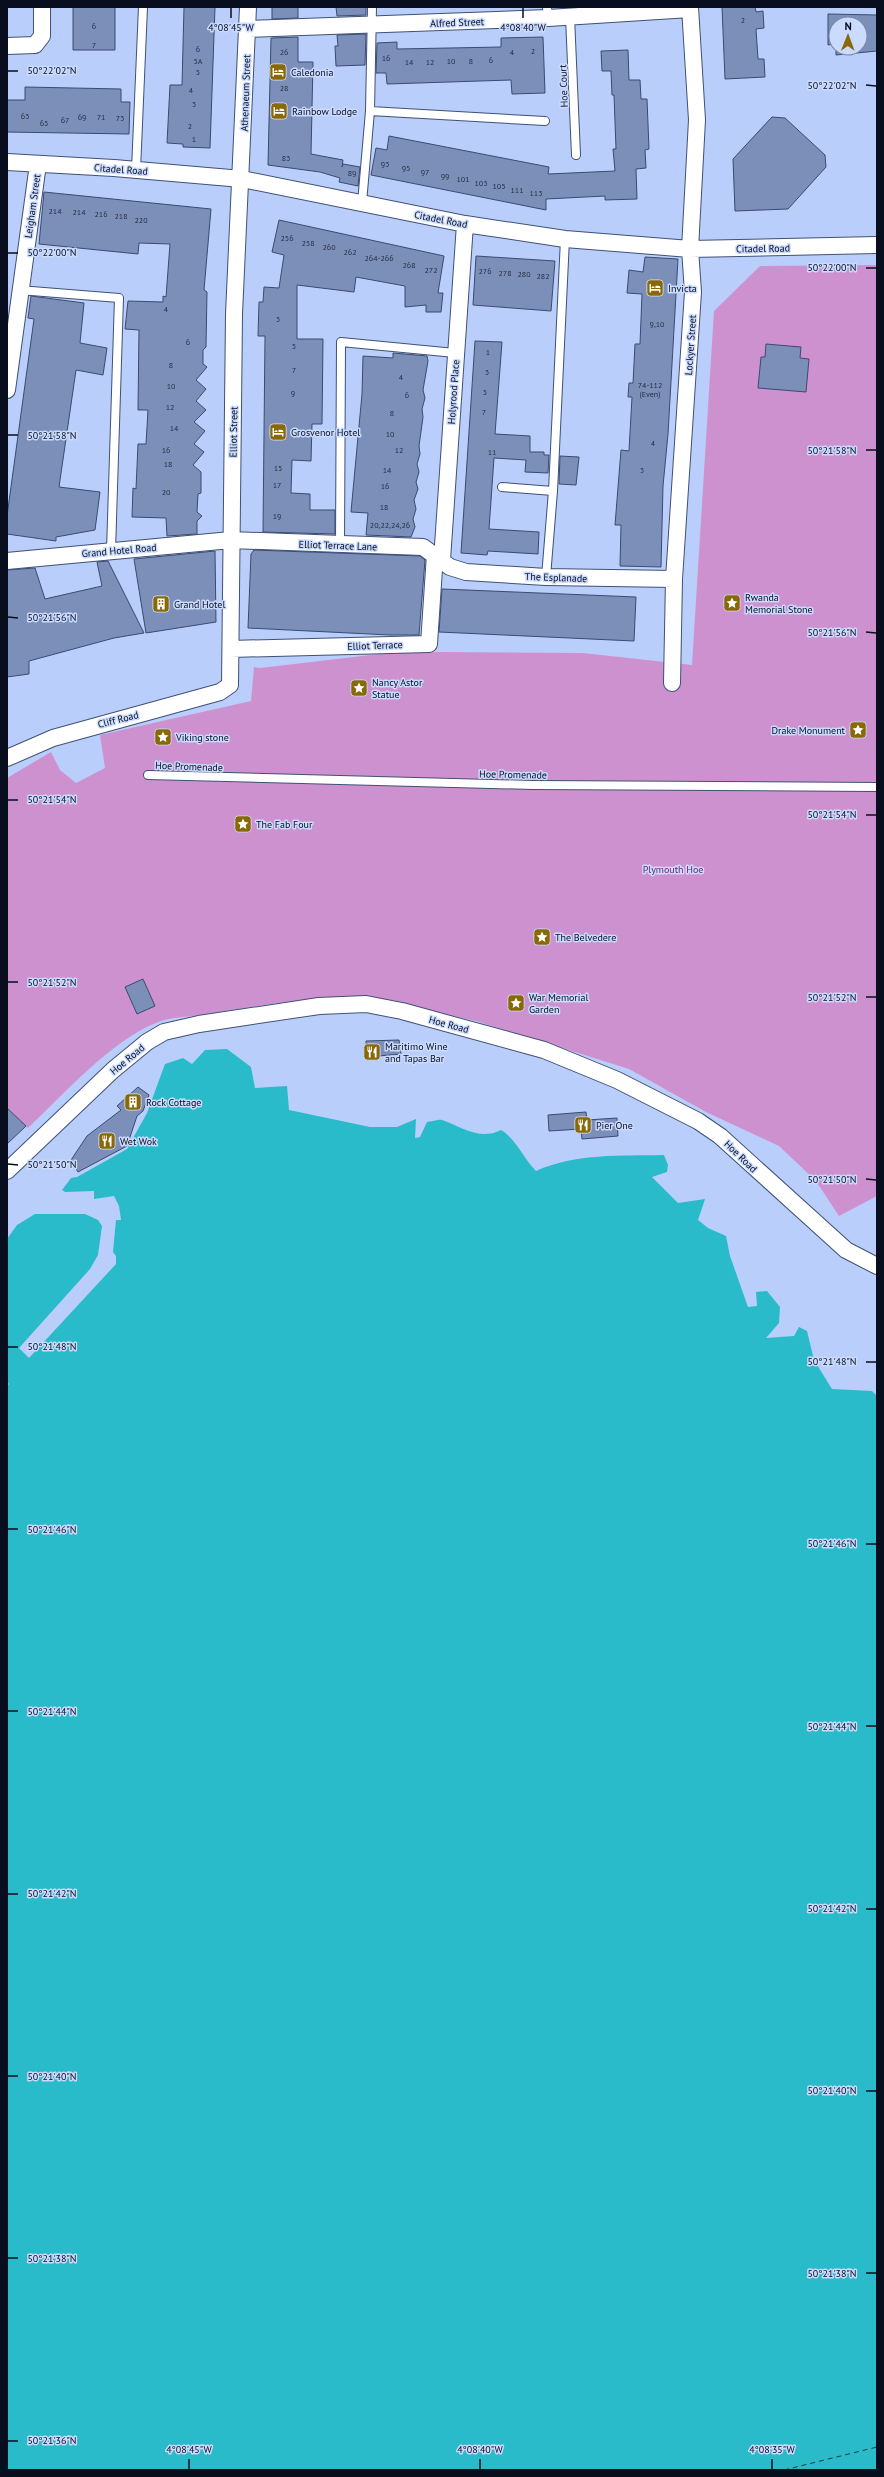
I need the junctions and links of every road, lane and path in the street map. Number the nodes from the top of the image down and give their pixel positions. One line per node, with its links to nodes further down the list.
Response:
1 (42, 7): 10 (street)
2 (143, 7): 16 (lane)
3 (248, 7): 9 (street, Athenaeum Street)
4 (372, 7): 8 (lane)
5 (690, 8): 7 (street, Alfred Street); 22 (street, Lockyer Street)
6 (547, 12): 7 (street, Alfred Street); 8 (street, Alfred Street)
7 (570, 17): 13 (lane, Hoe Court)
8 (371, 25): 9 (street, Alfred Street); 11 (lane)
9 (248, 29): 17 (street, Athenaeum Street)
10 (7, 46)
11 (370, 111): 12 (lane); 18 (lane)
12 (545, 121)
13 (576, 155)
14 (7, 162): 15 (street, Citadel Road)
15 (38, 164): 16 (street, Citadel Road); 23 (street, Leigham Street)
16 (136, 170): 17 (street, Citadel Road)
17 (242, 179): 18 (street, Citadel Road); 28 (street, Elliot Street)
18 (362, 203): 19 (street, Citadel Road)
19 (465, 224): 20 (street, Citadel Road); 24 (street, Holyrood Place)
20 (566, 239): 22 (street, Citadel Road); 27 (lane)
21 (877, 245): 22 (street, Citadel Road)
22 (690, 249): 34 (street, Lockyer Street)
23 (15, 286): 25 (street, Leigham Street); 30 (lane)
24 (455, 353): 29 (lane); 31 (street, Holyrood Place)
25 (7, 390)
26 (502, 487): 27 (lane)
27 (553, 491): 33 (lane)
28 (231, 540): 29 (street, Elliot Terrace Lane); 30 (street, Grand Hotel Road); 35 (street, Elliot Street)
29 (340, 545): 31 (street, Elliot Terrace Lane)
30 (111, 551): 32 (street, Grand Hotel Road)
31 (438, 557): 33 (street, The Esplanade); 35 (street, Elliot Terrace)
32 (7, 561)
33 (546, 577): 34 (street, The Esplanade)
34 (674, 579): 36 (street, Lockyer Street)
35 (231, 649): 37 (street, Elliot Street)
36 (672, 683)
37 (230, 685): 38 (street, Cliff Road)
38 (7, 758)
39 (148, 775): 40 (lane, Hoe Promenade)
40 (877, 787)
41 (7, 1171): 42 (street, Hoe Road)
42 (877, 1266)

